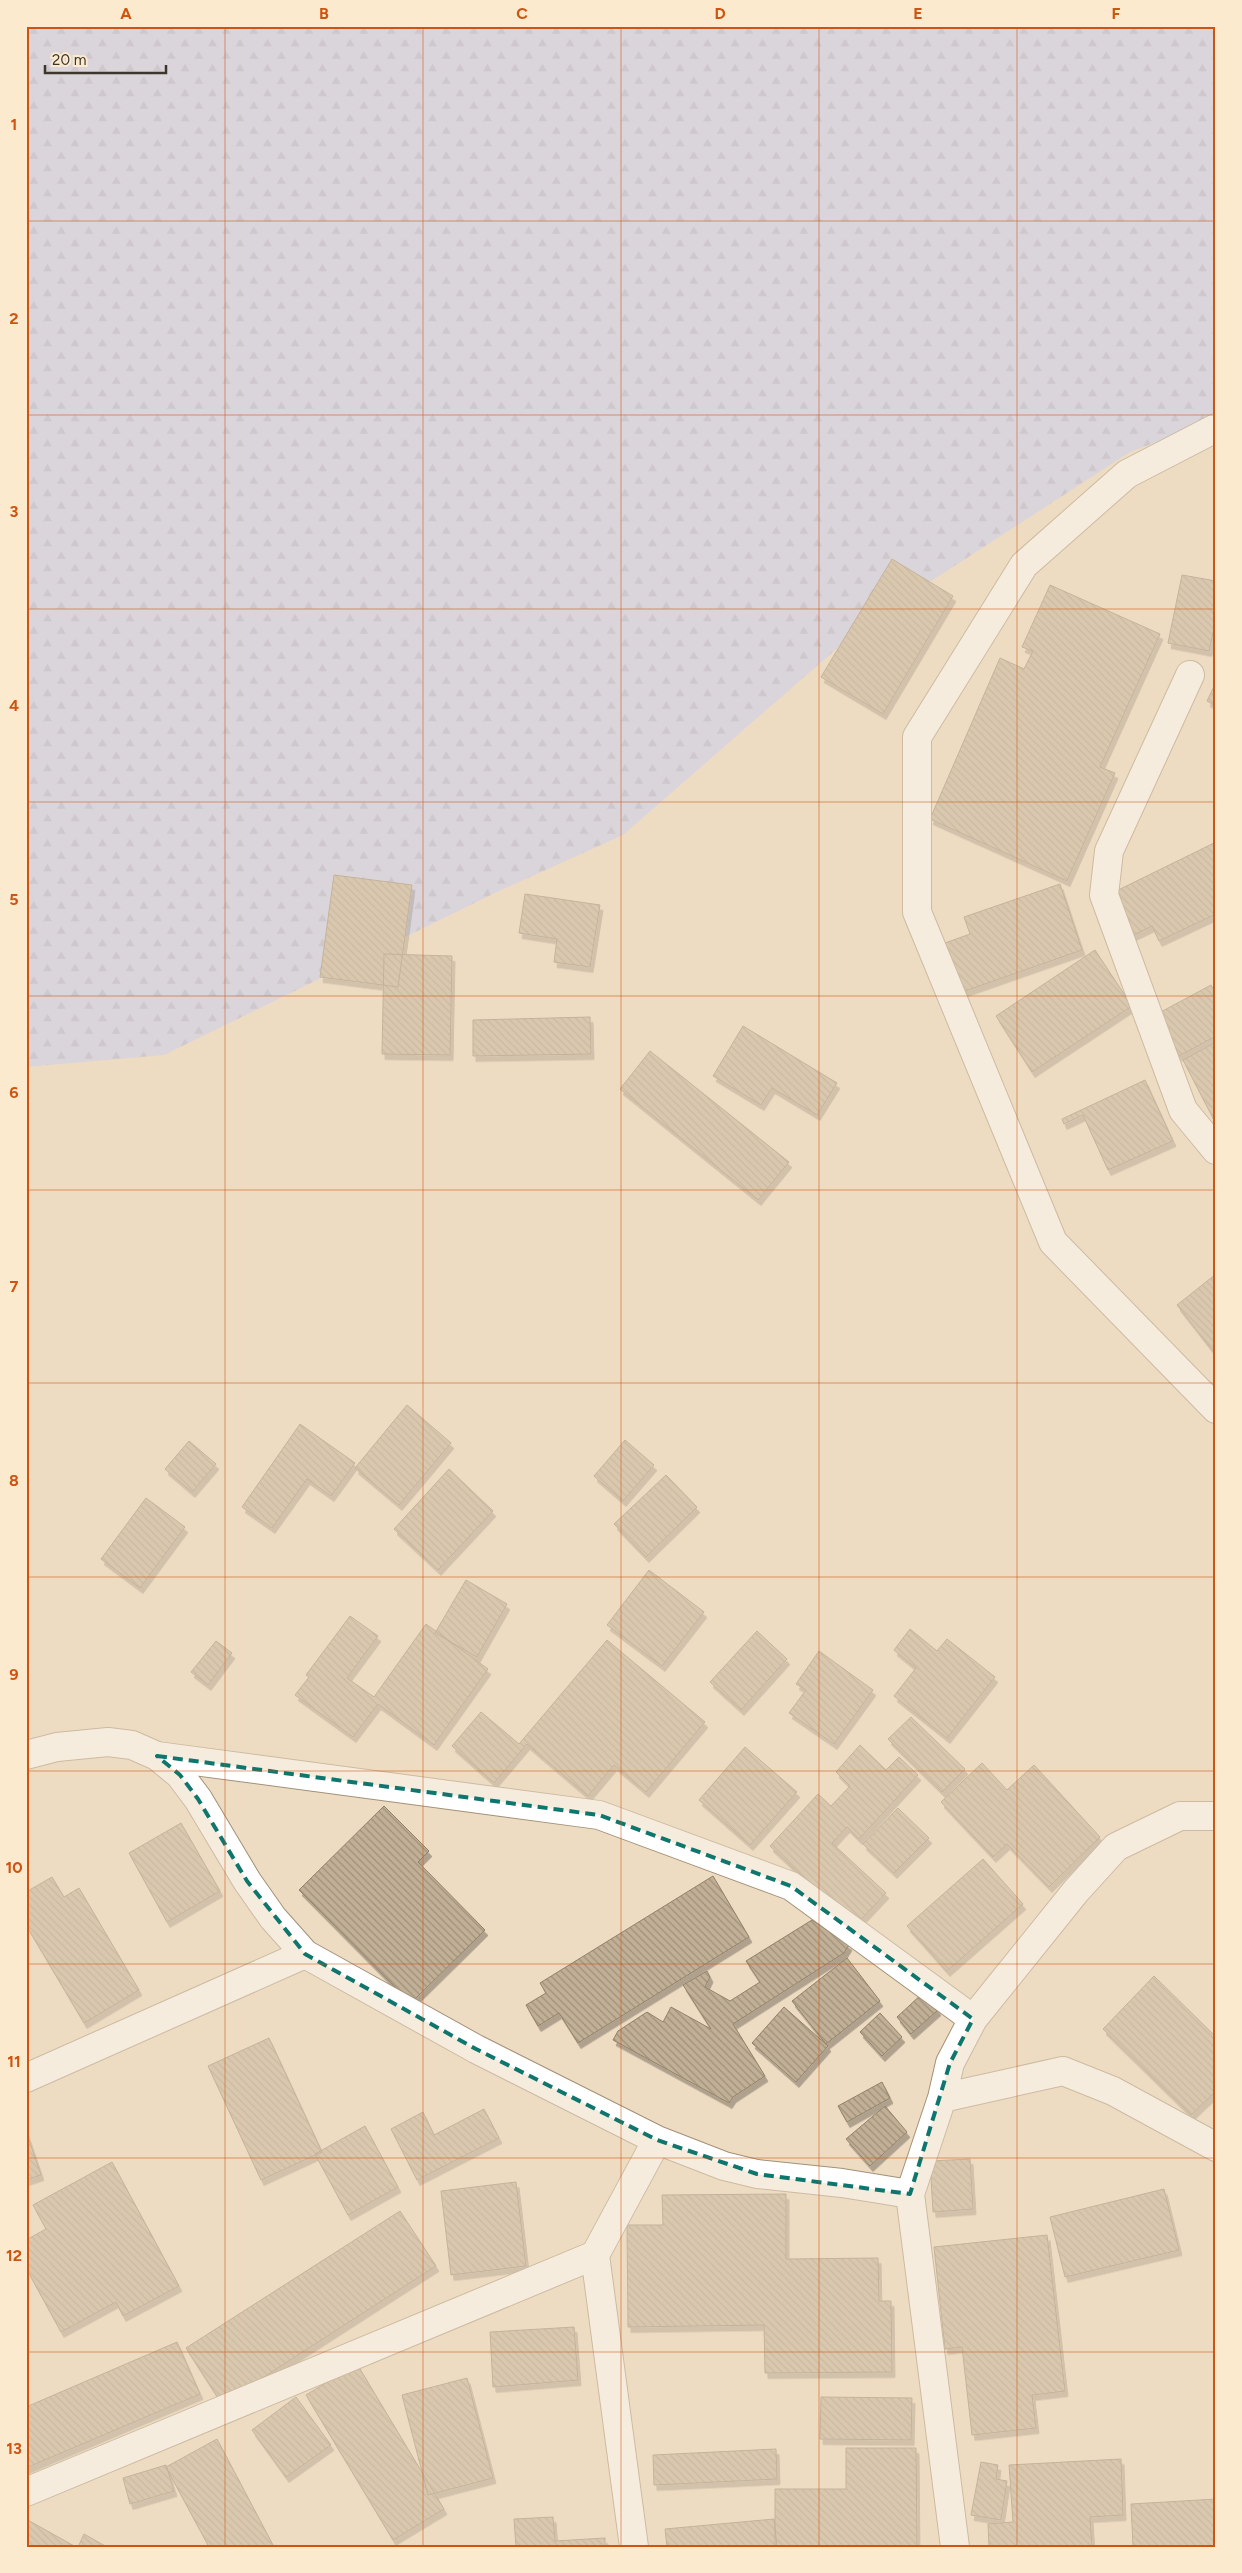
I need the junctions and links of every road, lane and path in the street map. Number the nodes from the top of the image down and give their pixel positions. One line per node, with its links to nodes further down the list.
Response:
1 (1216, 428): 4 (street)
2 (1190, 675): 3 (street)
3 (1216, 1150)
4 (1216, 1409)
5 (26, 1755): 6 (street)
6 (157, 1756): 8 (street); 9 (street)
7 (1216, 1816): 9 (street)
8 (305, 1954): 10 (street); 12 (street)
9 (973, 2019): 11 (street)
10 (26, 2078)
11 (942, 2098): 13 (street); 14 (street)
12 (657, 2140): 14 (street); 15 (street)
13 (1216, 2147)
14 (910, 2194): 18 (street)
15 (594, 2255): 16 (street); 17 (street)
16 (26, 2492)
17 (634, 2547)
18 (955, 2547)

